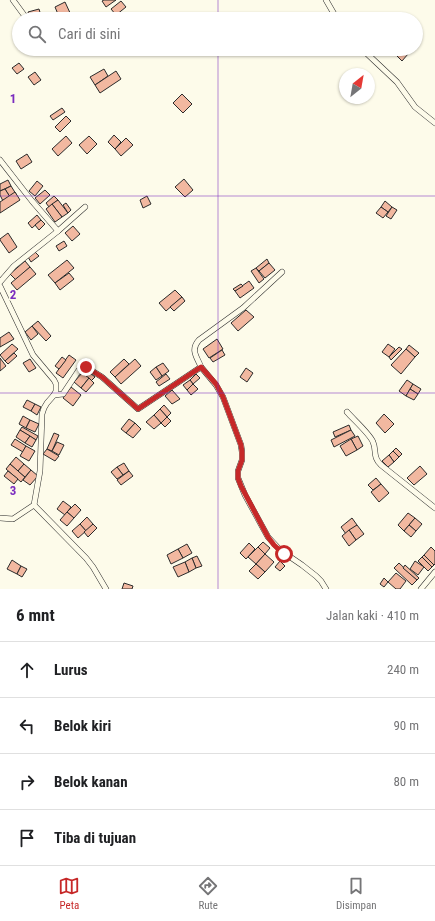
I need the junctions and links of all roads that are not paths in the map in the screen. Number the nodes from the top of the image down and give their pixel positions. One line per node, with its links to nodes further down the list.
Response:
1 (13, 0): 3 (street)
2 (326, 0): 4 (street)
3 (22, 12)
4 (333, 12)
5 (369, 56): 6 (street)
6 (435, 123)
7 (0, 160): 9 (street)
8 (84, 207): 9 (street)
9 (58, 231): 11 (street)
10 (282, 272): 13 (street)
11 (0, 282)
12 (0, 286): 14 (street)
13 (201, 367): 14 (street); 21 (street)
14 (54, 395): 16 (street)
15 (347, 412): 17 (street)
16 (34, 505): 18 (street); 20 (street)
17 (435, 508)
18 (0, 518)
19 (435, 572): 22 (street)
20 (106, 589)
21 (326, 589)
22 (421, 589)

